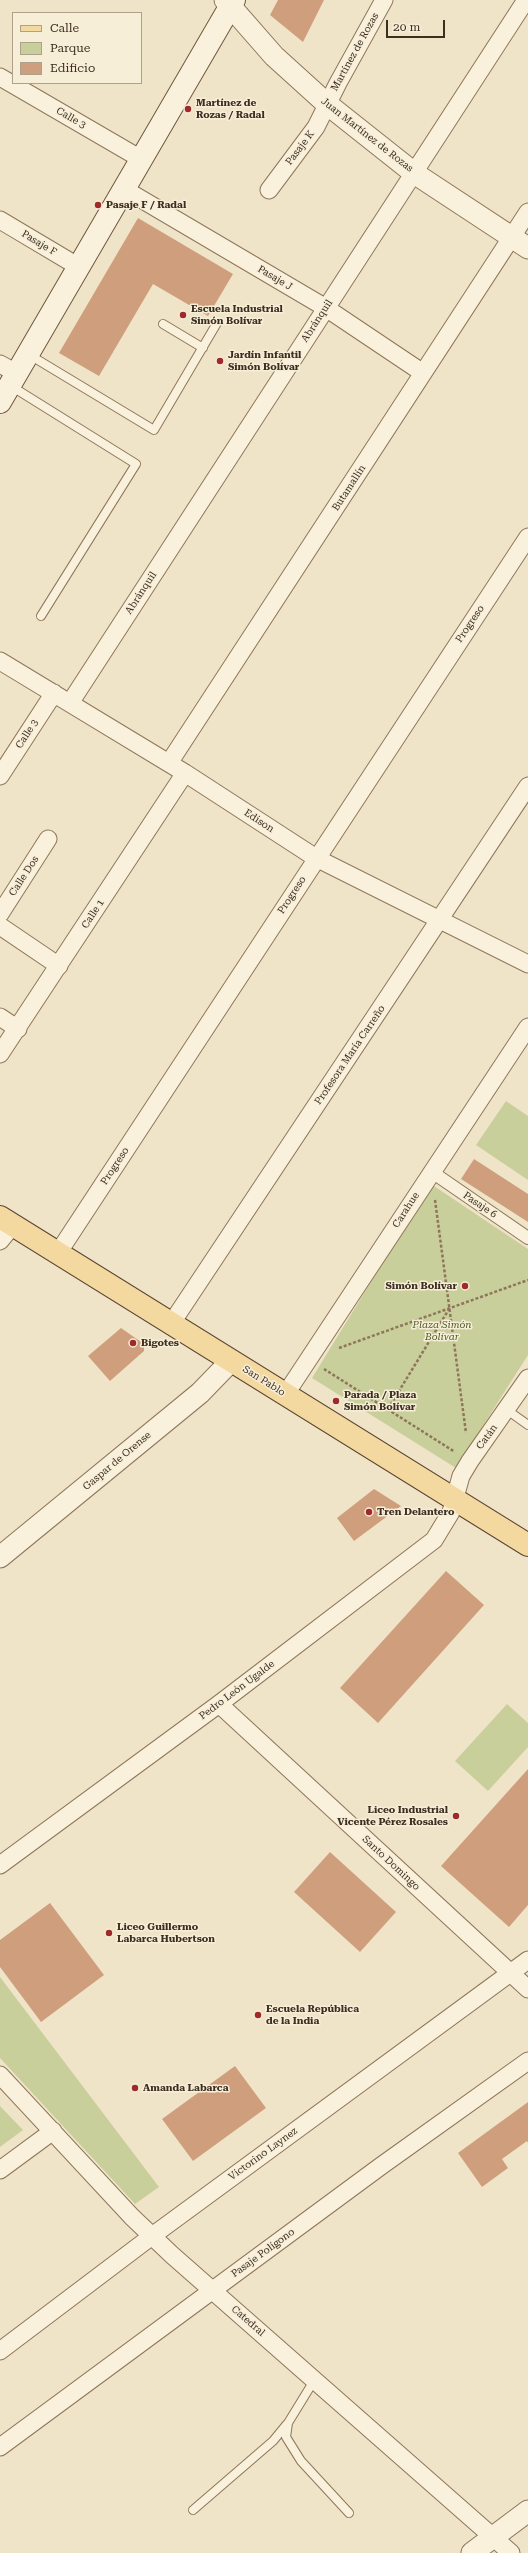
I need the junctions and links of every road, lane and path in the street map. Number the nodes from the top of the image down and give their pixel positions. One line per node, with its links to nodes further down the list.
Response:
1 (384, 0): 7 (street, Martínez de Rozas)
2 (526, 0): 9 (street, Abránquil)
3 (230, 2): 7 (street, Juan Martínez de Rozas); 8 (main road)
4 (0, 77): 6 (street, Calle 3)
5 (12, 84): 8 (street, Calle 3)
6 (12, 84)
7 (327, 104): 9 (street, Juan Martínez de Rozas); 11 (street, Pasaje K)
8 (141, 159): 10 (main road)
9 (414, 173): 14 (street, Juan Martínez de Rozas); 16 (street, Abránquil)
10 (124, 189): 15 (main road); 16 (street, Pasaje J)
11 (269, 190)
12 (528, 212): 14 (street, Butamallín)
13 (0, 220): 15 (street, Pasaje F)
14 (520, 242): 21 (street, Butamallín)
15 (79, 267): 20 (main road)
16 (326, 308): 21 (street, Pasaje J); 27 (street, Abránquil)
17 (217, 323): 19 (lane)
18 (162, 324): 19 (lane)
19 (203, 348): 20 (lane)
20 (28, 354): 22 (main road)
21 (423, 373): 28 (street, Butamallín)
22 (7, 381): 24 (lane)
23 (528, 537): 33 (street, Progreso)
24 (41, 616)
25 (0, 661): 26 (street, Edison)
26 (54, 693): 27 (street, Edison); 30 (street, Calle 3)
27 (70, 703): 28 (street, Edison)
28 (169, 763): 29 (street, Edison)
29 (185, 773): 33 (street, Edison); 38 (street, Calle 1)
30 (0, 776)
31 (528, 786): 35 (street, Profesora María Carreño)
32 (48, 839): 34 (street, Calle Dos)
33 (316, 858): 35 (street, Edison); 46 (street, Progreso)
34 (0, 914)
35 (439, 921): 37 (street, Edison); 49 (street, Profesora María Carreño)
36 (0, 926): 38 (street)
37 (528, 964)
38 (59, 966): 41 (street, Calle 1)
39 (0, 1017): 41 (street)
40 (528, 1026): 43 (street, Carahue)
41 (18, 1029): 42 (street, Calle 1)
42 (0, 1054)
43 (432, 1172): 45 (street, Pasaje 6); 48 (path); 50 (street, Carahue)
44 (4, 1228): 46 (main road, San Pablo)
45 (528, 1238)
46 (58, 1253): 49 (main road, San Pablo)
47 (528, 1280): 48 (path)
48 (450, 1308): 50 (path); 54 (path); 57 (path)
49 (171, 1324): 51 (main road, San Pablo)
50 (309, 1359): 53 (street, Carahue); 54 (path)
51 (231, 1361): 53 (main road, San Pablo); 60 (street, Gaspar de Orense)
52 (528, 1378): 55 (street, Catán)
53 (286, 1395): 58 (main road, San Pablo)
54 (388, 1409): 57 (path)
55 (506, 1410): 56 (lane); 57 (street, Catán)
56 (528, 1424)
57 (470, 1461): 58 (street, Catán)
58 (455, 1499): 59 (main road, San Pablo); 61 (street, Pedro León Ugalde)
59 (528, 1545)
60 (0, 1557)
61 (218, 1704): 62 (street, Pedro León Ugalde); 64 (street, Santo Domingo)
62 (0, 1865)
63 (528, 1960): 64 (street, Victorino Laynez)
64 (510, 1973): 65 (street, Santo Domingo); 70 (street, Victorino Laynez)
65 (528, 1989)
66 (528, 2061): 71 (street, Pasaje Polígono)
67 (0, 2075): 68 (street, Catedral)
68 (53, 2131): 69 (street); 70 (street, Catedral)
69 (0, 2170)
70 (152, 2236): 71 (street, Catedral); 72 (street, Victorino Laynez)
71 (212, 2290): 73 (street, Catedral); 75 (street, Pasaje Polígono)
72 (0, 2351)
73 (315, 2379): 74 (lane); 79 (street, Catedral)
74 (288, 2423): 76 (lane); 78 (lane)
75 (0, 2447)
76 (193, 2510)
77 (528, 2511): 79 (street)
78 (349, 2513)
79 (493, 2537): 80 (street); 81 (street, Catedral)
80 (472, 2553)
81 (511, 2553)

